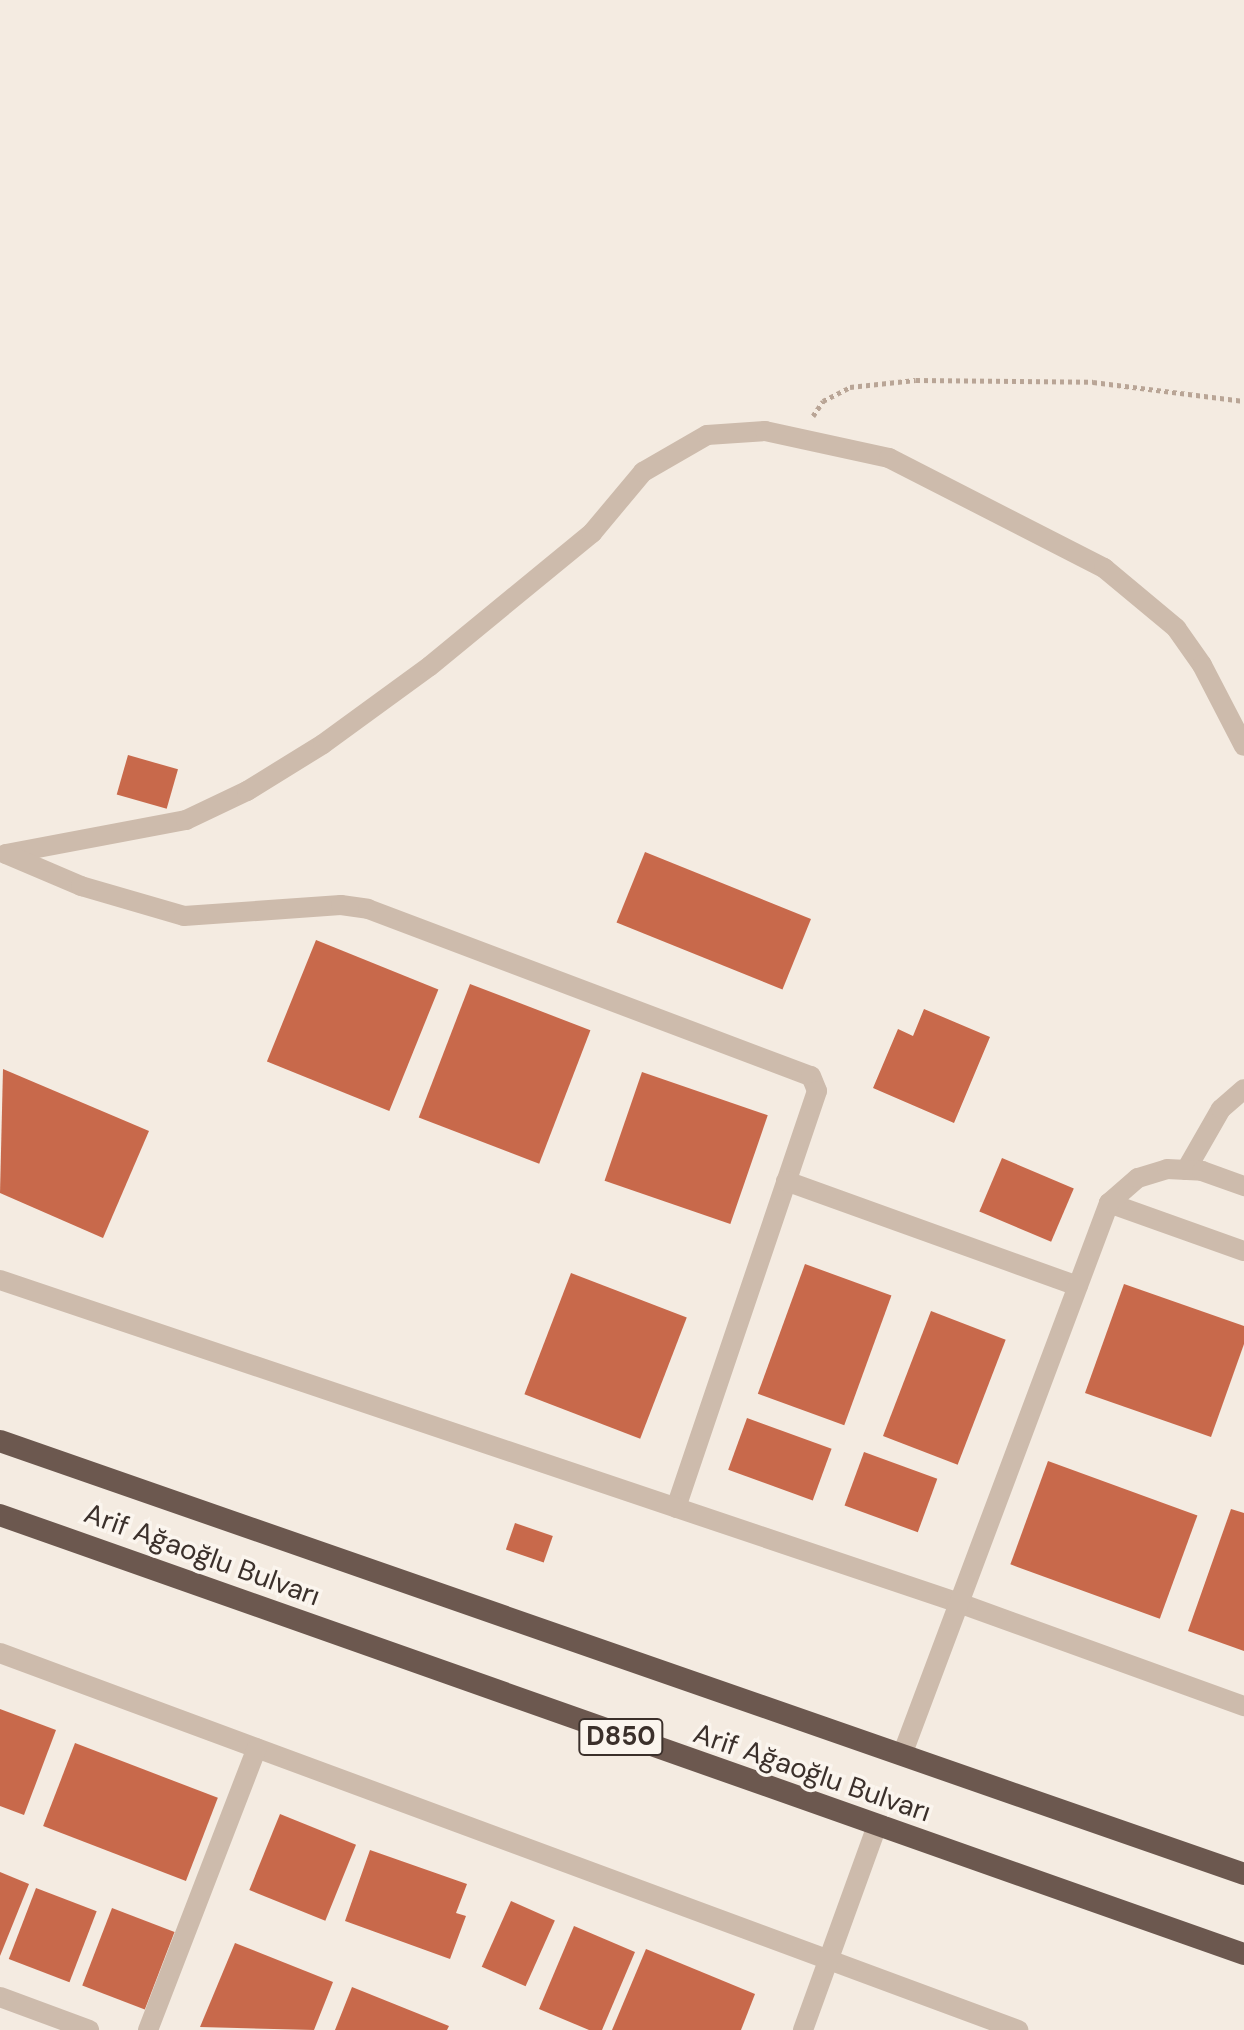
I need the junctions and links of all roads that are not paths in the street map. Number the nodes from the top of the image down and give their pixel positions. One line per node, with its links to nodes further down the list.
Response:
1 (1244, 746): 4 (street)
2 (1244, 1089): 3 (street)
3 (1186, 1170): 5 (street); 6 (street)
4 (786, 1181): 9 (street); 11 (street)
5 (1244, 1186)
6 (1109, 1203): 7 (street); 9 (street)
7 (1244, 1251)
8 (0, 1280): 11 (street)
9 (1078, 1286): 13 (street)
10 (0, 1441): 17 (highway, Arif Ağaoğlu Bulvarı / D850)
11 (676, 1508): 13 (street)
12 (0, 1515): 18 (highway, Arif Ağaoğlu Bulvarı / D850)
13 (959, 1603): 15 (street); 17 (street)
14 (0, 1653): 16 (street)
15 (1244, 1706)
16 (257, 1748): 21 (street); 24 (street)
17 (902, 1755): 19 (highway, Arif Ağaoğlu Bulvarı / D850)
18 (876, 1828): 20 (highway, Arif Ağaoğlu Bulvarı / D850); 21 (street)
19 (1244, 1874)
20 (1244, 1954)
21 (829, 1960): 25 (street); 26 (street)
22 (0, 1997): 23 (street)
23 (89, 2030)
24 (148, 2030)
25 (803, 2030)
26 (1018, 2030)

